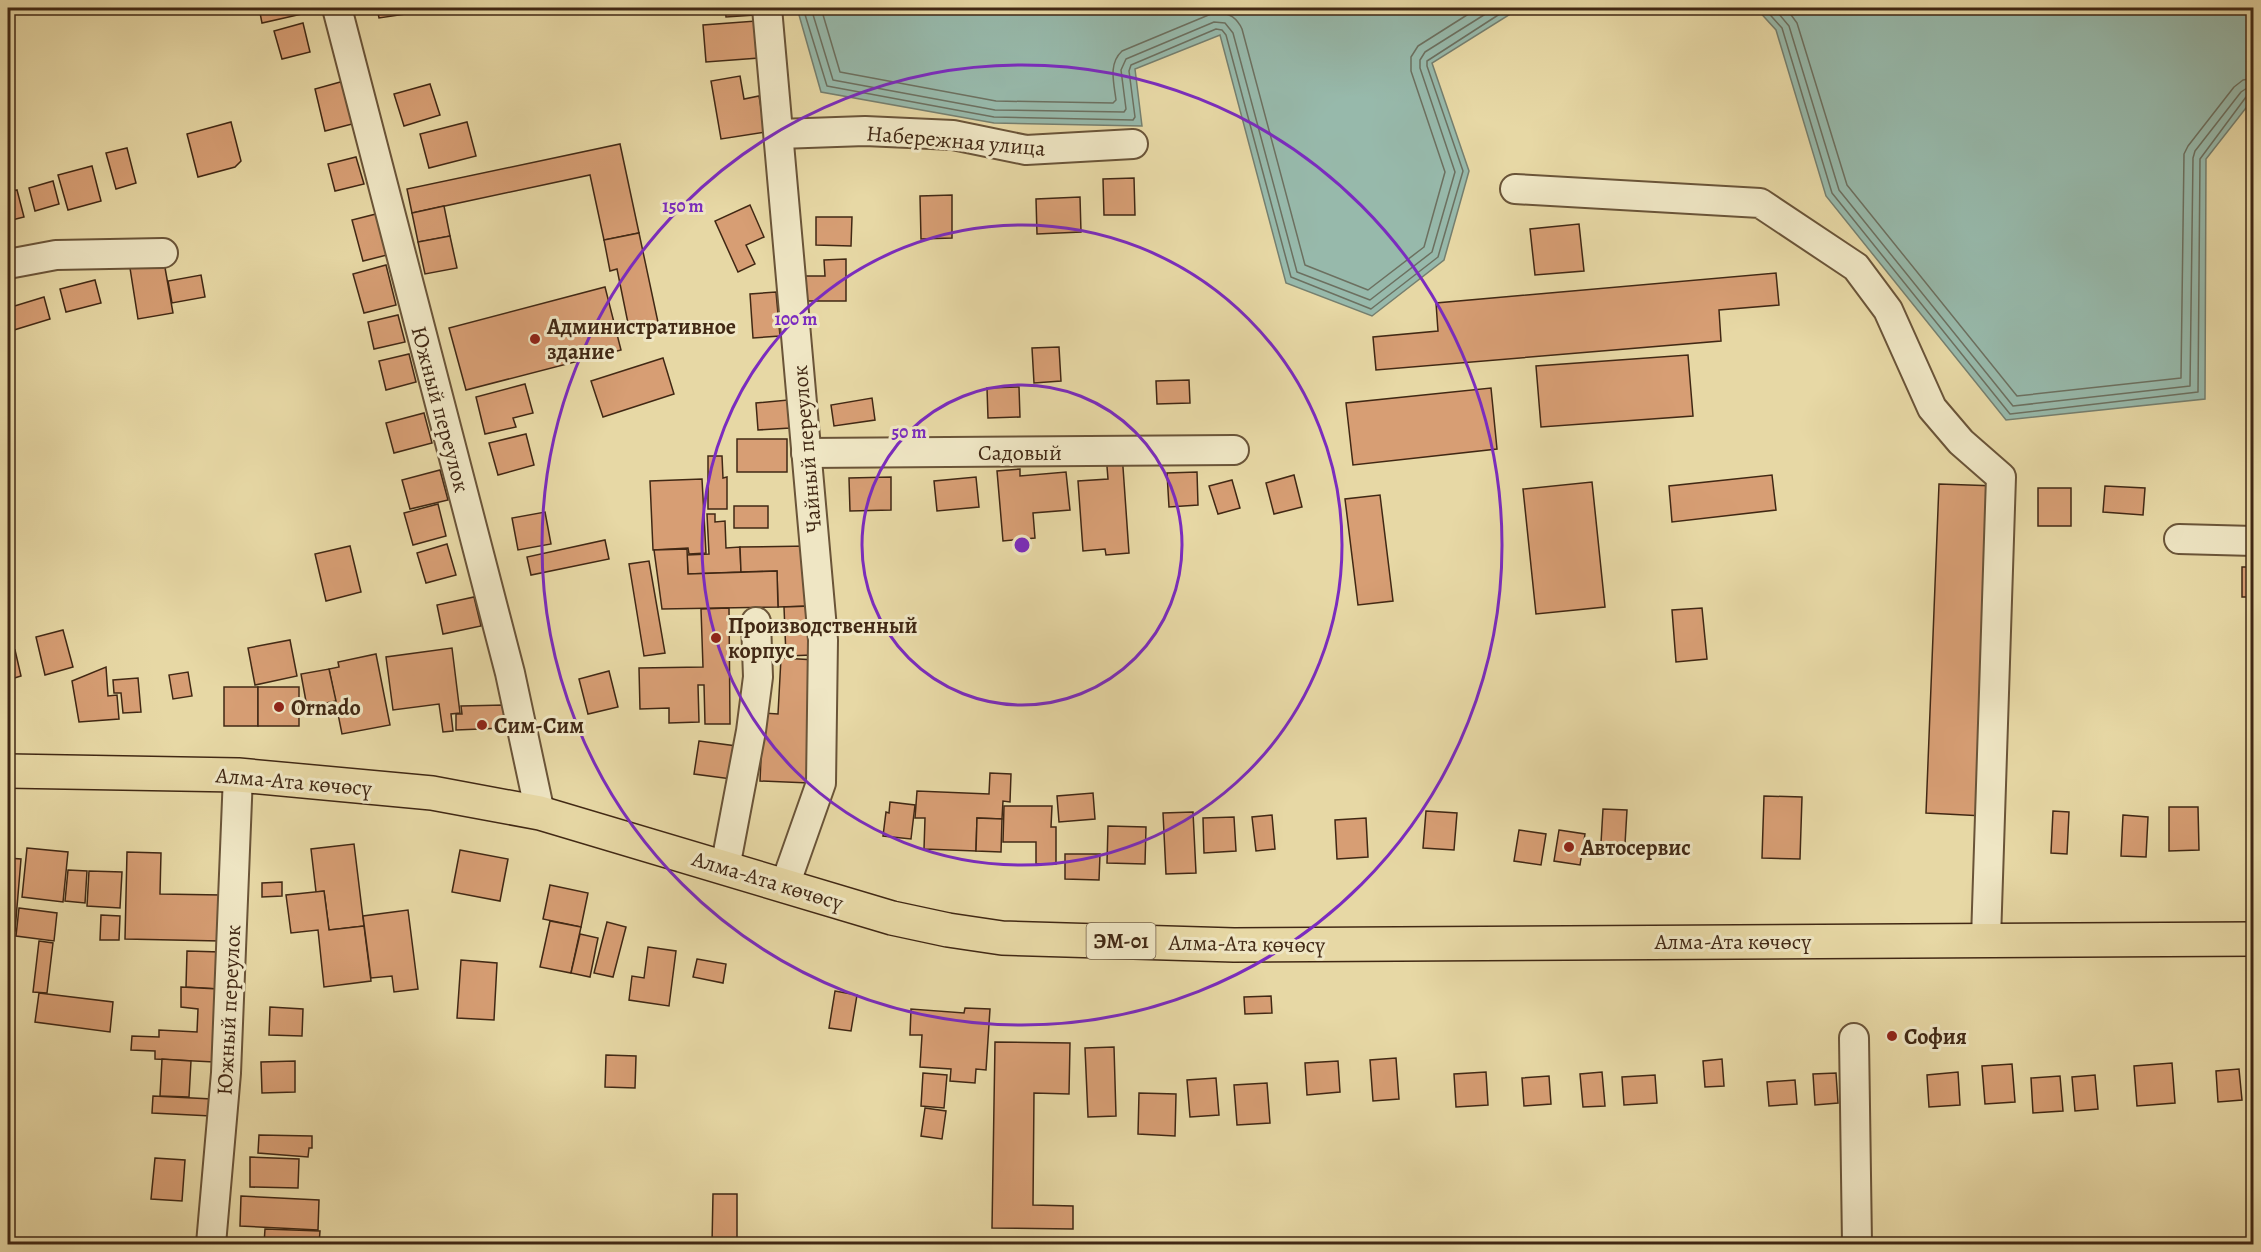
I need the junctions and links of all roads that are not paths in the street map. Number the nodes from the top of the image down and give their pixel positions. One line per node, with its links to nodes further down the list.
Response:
1 (337, 8): 15 (street, Южный переулок)
2 (767, 8): 3 (street, Чайный переулок)
3 (778, 134): 4 (street, Набережная улица); 9 (street, Чайный переулок)
4 (1133, 144)
5 (1515, 189): 18 (street)
6 (164, 253): 7 (street)
7 (8, 264)
8 (1234, 450): 9 (street, Садовый)
9 (807, 453): 17 (street, Чайный переулок)
10 (2180, 539): 11 (street)
11 (2253, 542)
12 (756, 622): 16 (street)
13 (8, 771): 14 (highway, Алма-Ата көчөсү / ЭМ-01)
14 (238, 776): 15 (highway, Алма-Ата көчөсү / ЭМ-01); 21 (street, Южный переулок)
15 (540, 813): 16 (highway, Алма-Ата көчөсү / ЭМ-01)
16 (726, 868): 17 (highway, Алма-Ата көчөсү / ЭМ-01)
17 (785, 885): 18 (highway, Алма-Ата көчөсү / ЭМ-01)
18 (1986, 939): 19 (highway, Алма-Ата көчөсү / ЭМ-01)
19 (2253, 939)
20 (1854, 1038): 22 (street)
21 (211, 1245)
22 (1857, 1245)

